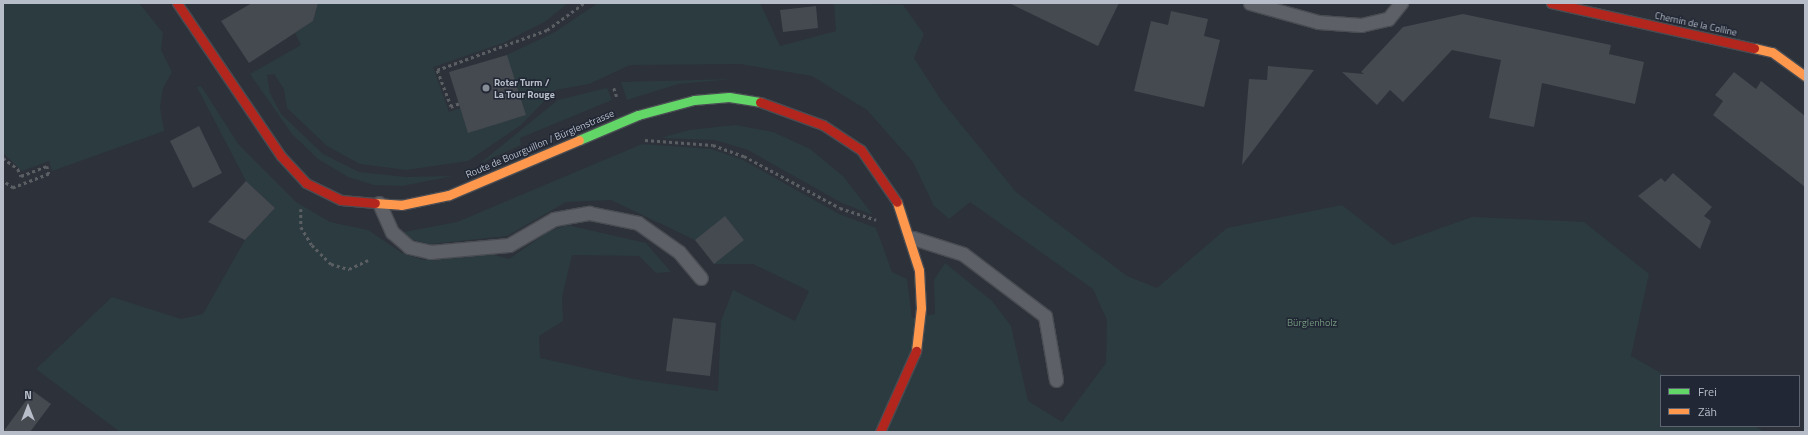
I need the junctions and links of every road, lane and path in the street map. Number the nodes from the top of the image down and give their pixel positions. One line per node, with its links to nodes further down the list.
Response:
1 (177, 3): 12 (main road, Route de Bourguillon / Bürglenstrasse)
2 (584, 3): 8 (path)
3 (1250, 3): 4 (lane)
4 (1401, 3)
5 (1551, 3): 6 (main road, Chemin de la Colline)
6 (1805, 76)
7 (614, 88): 9 (path)
8 (459, 104)
9 (625, 120): 12 (main road, Route de Bourguillon / Bürglenstrasse); 14 (path); 14 (main road, Route de Bourguillon / Bürglenstrasse)
10 (3, 158): 11 (path)
11 (3, 181)
12 (379, 203): 17 (lane)
13 (301, 206): 16 (path)
14 (905, 218): 15 (main road, Route de Bourguillon / Bürglenstrasse)
15 (913, 238): 18 (lane); 19 (main road, Route de Bourguillon / Bürglenstrasse)
16 (368, 260)
17 (701, 278)
18 (1056, 380)
19 (880, 432)

